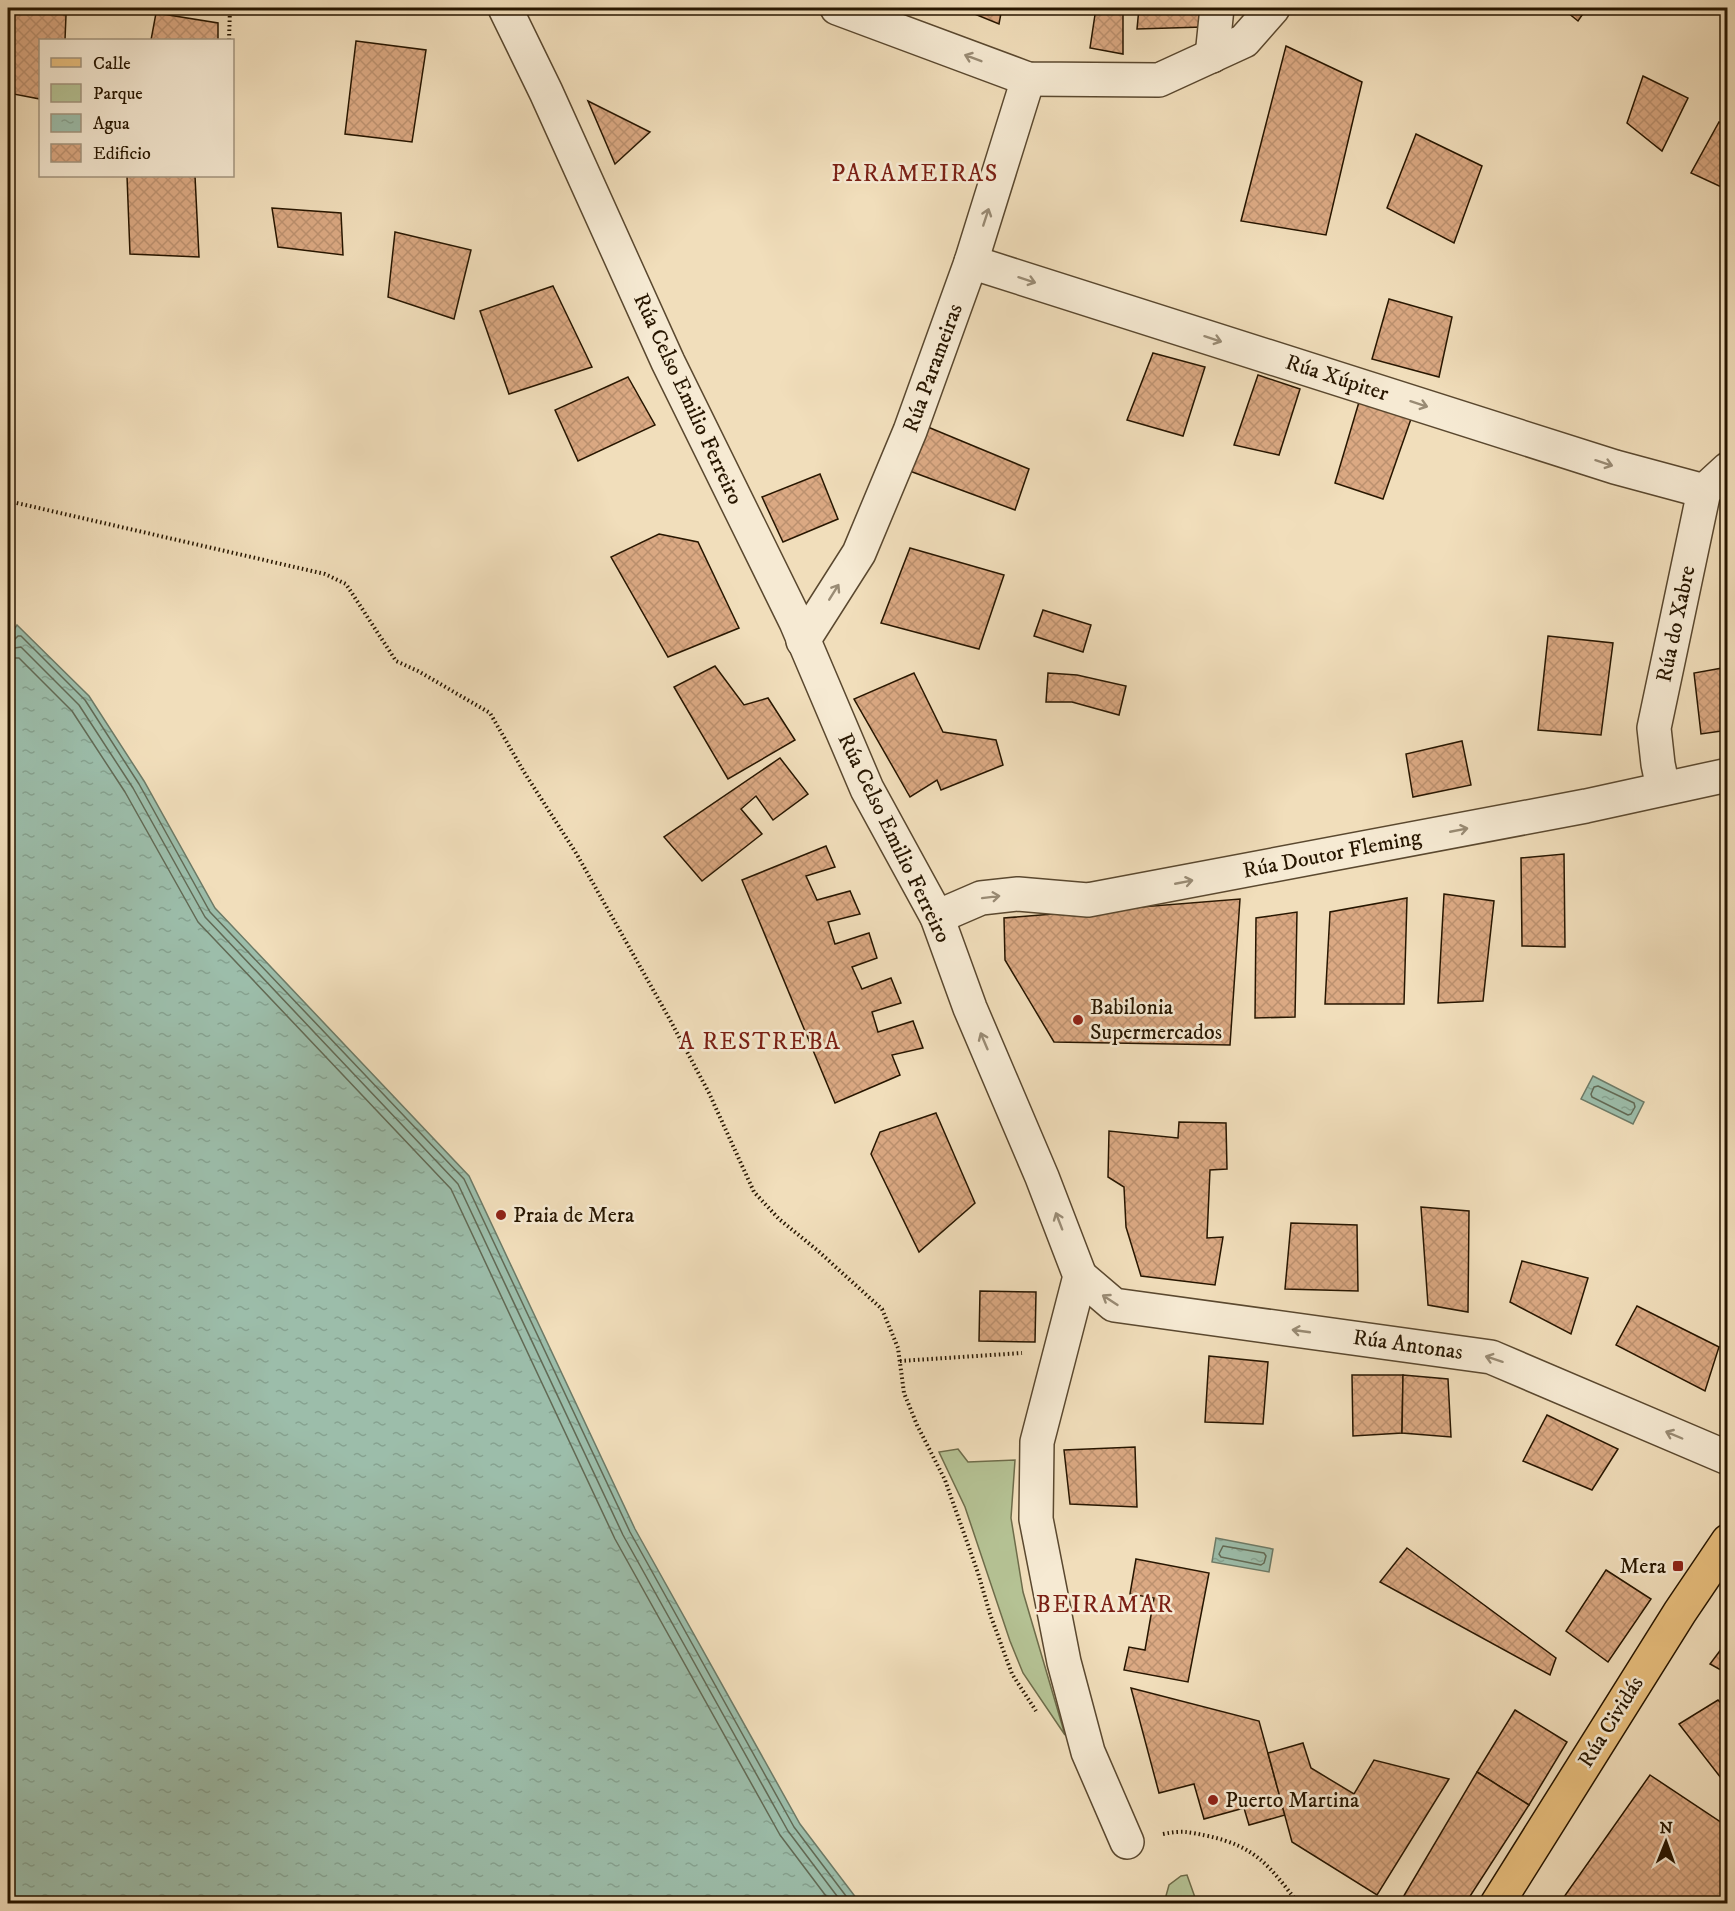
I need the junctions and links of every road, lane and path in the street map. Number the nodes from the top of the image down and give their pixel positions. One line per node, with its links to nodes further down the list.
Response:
1 (230, 8): 6 (path)
2 (505, 8): 13 (street, Rúa Celso Emilio Ferreiro)
3 (837, 8): 8 (street, one-way to 3)
4 (1217, 8): 7 (street)
5 (1273, 8): 7 (street)
6 (229, 39)
7 (1212, 56): 8 (street)
8 (1028, 79): 9 (street, Rúa Parameiras, one-way to 8)
9 (971, 262): 11 (street, Rúa Xúpiter, one-way to 11); 13 (street, Rúa Parameiras, one-way to 9)
10 (1728, 469): 11 (street)
11 (1704, 491): 15 (street, Rúa do Xabre)
12 (8, 501): 19 (path)
13 (803, 641): 16 (street, Rúa Celso Emilio Ferreiro)
14 (1728, 775): 15 (street, Rúa Doutor Fleming)
15 (1663, 788): 16 (street, Rúa Doutor Fleming, one-way to 15)
16 (937, 917): 17 (street, Rúa Celso Emilio Ferreiro, one-way to 16)
17 (1080, 1276): 18 (street); 20 (street, Rúa Antonas, one-way to 17)
18 (1059, 1351): 19 (path); 23 (street)
19 (900, 1361): 22 (path)
20 (1728, 1458)
21 (1728, 1541): 25 (main road, Rúa Cividás)
22 (1038, 1714)
23 (1127, 1842): 24 (path)
24 (1299, 1904)
25 (1497, 1904)

